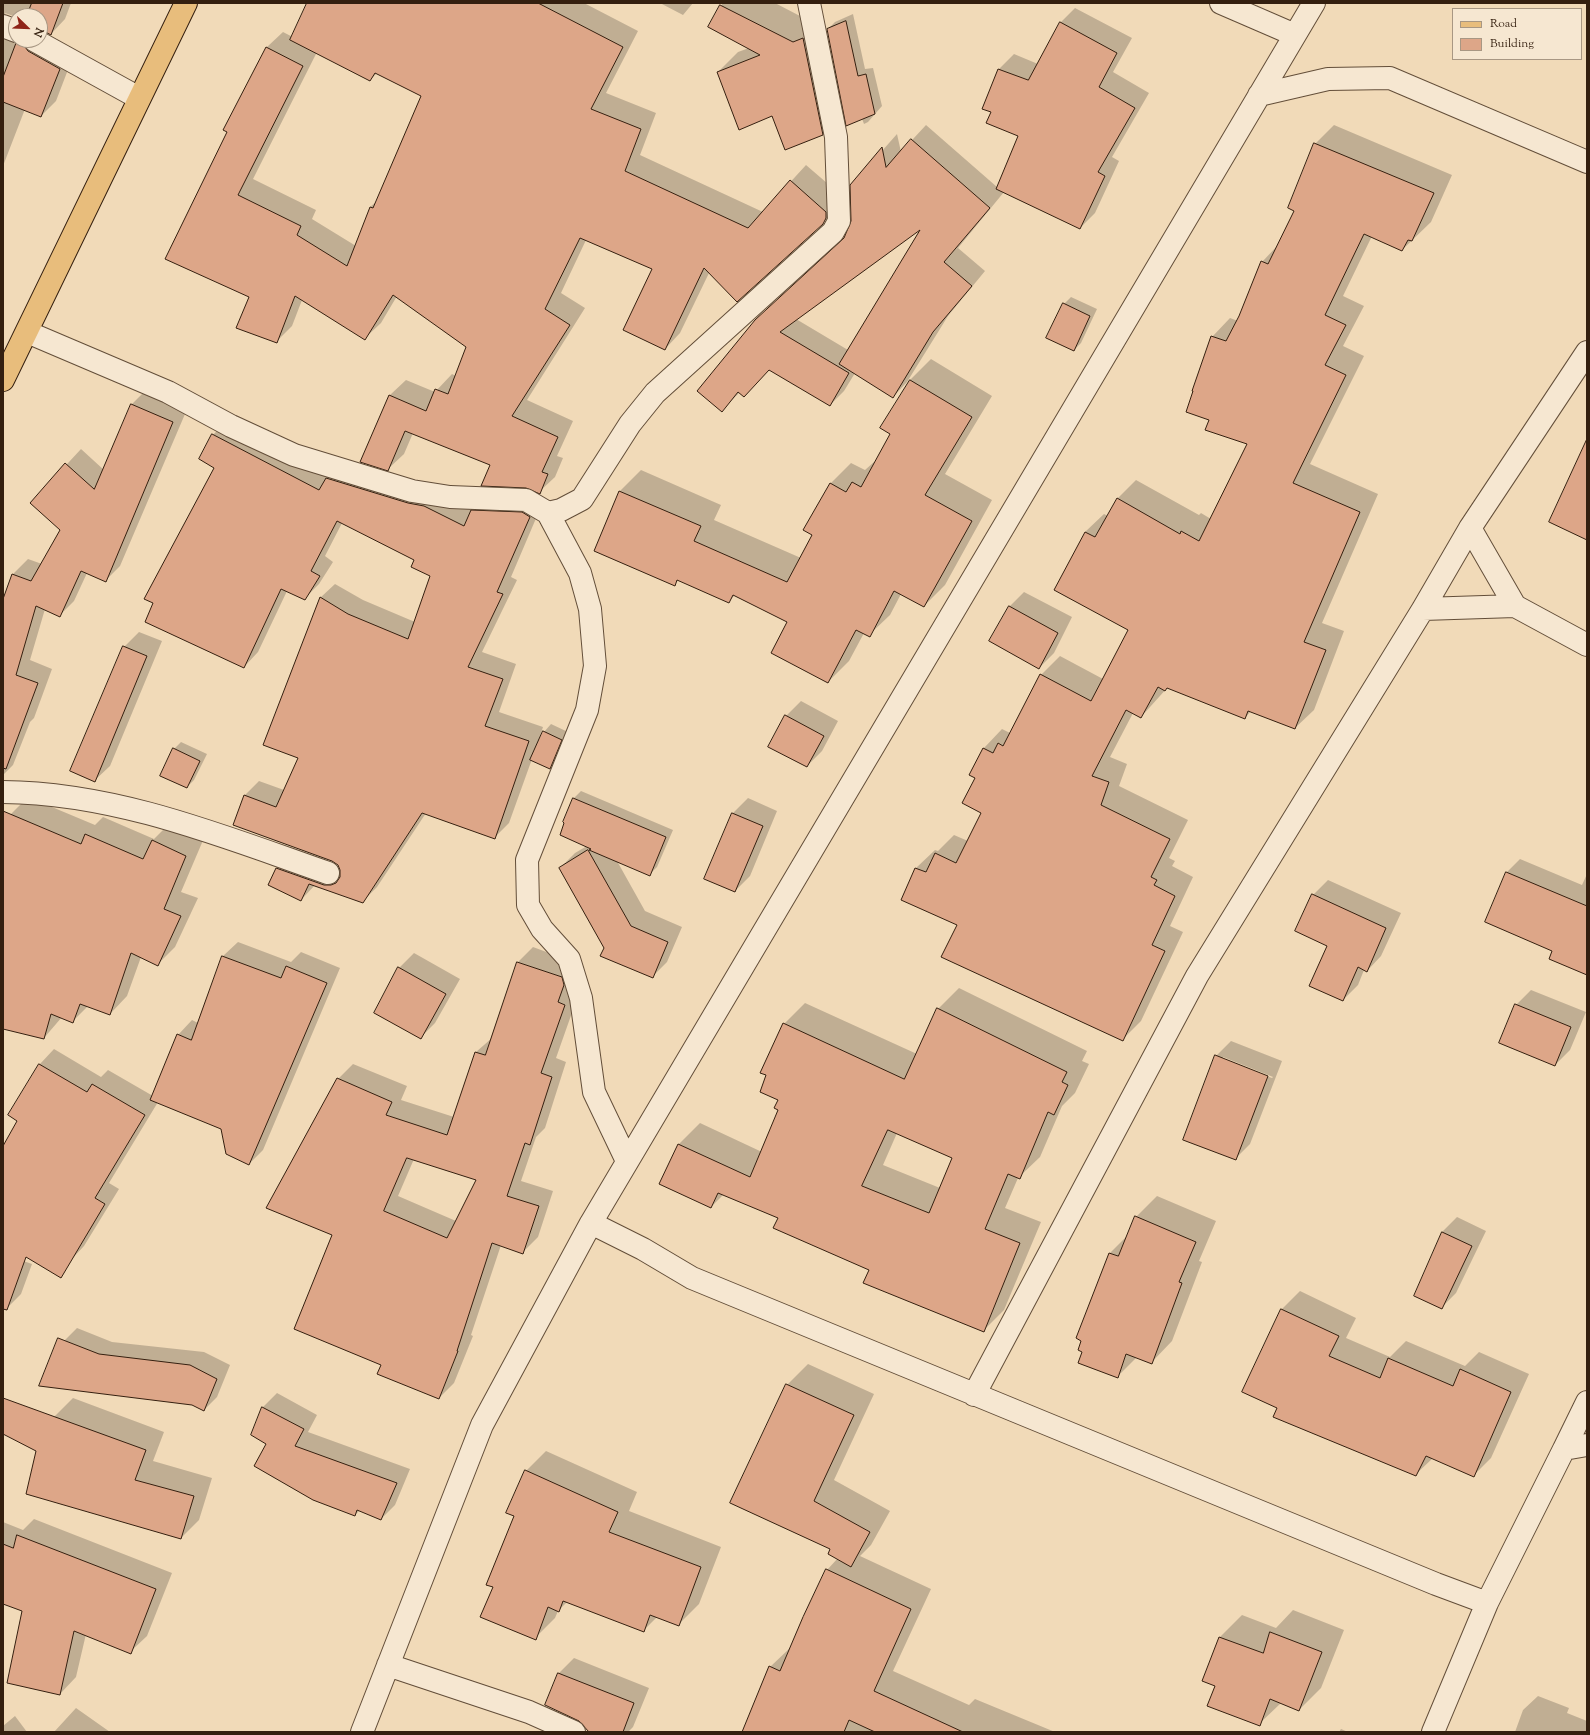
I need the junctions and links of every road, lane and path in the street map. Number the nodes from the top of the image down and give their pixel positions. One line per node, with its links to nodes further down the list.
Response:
1 (186, 3): 8 (main road)
2 (809, 3): 13 (street)
3 (1221, 3): 5 (street)
4 (1314, 3): 5 (street)
5 (1295, 35): 7 (street)
6 (48, 48): 8 (street)
7 (1258, 95): 9 (street); 20 (street)
8 (139, 98): 10 (main road)
9 (1587, 162)
10 (27, 332): 12 (main road); 13 (street)
11 (1587, 352): 14 (street)
12 (3, 380)
13 (548, 513): 20 (street)
14 (1470, 528): 15 (street); 16 (street)
15 (1515, 606): 16 (street); 17 (street)
16 (1423, 609): 22 (street)
17 (1587, 645)
18 (3, 792): 19 (street)
19 (328, 873)
20 (627, 1161): 21 (street)
21 (591, 1223): 22 (street); 27 (street)
22 (974, 1395): 26 (street)
23 (1587, 1402): 25 (street)
24 (1587, 1445): 25 (street)
25 (1564, 1450): 26 (street)
26 (1487, 1603): 30 (street)
27 (388, 1665): 28 (street); 29 (street)
28 (362, 1732)
29 (574, 1732)
30 (1433, 1732)

